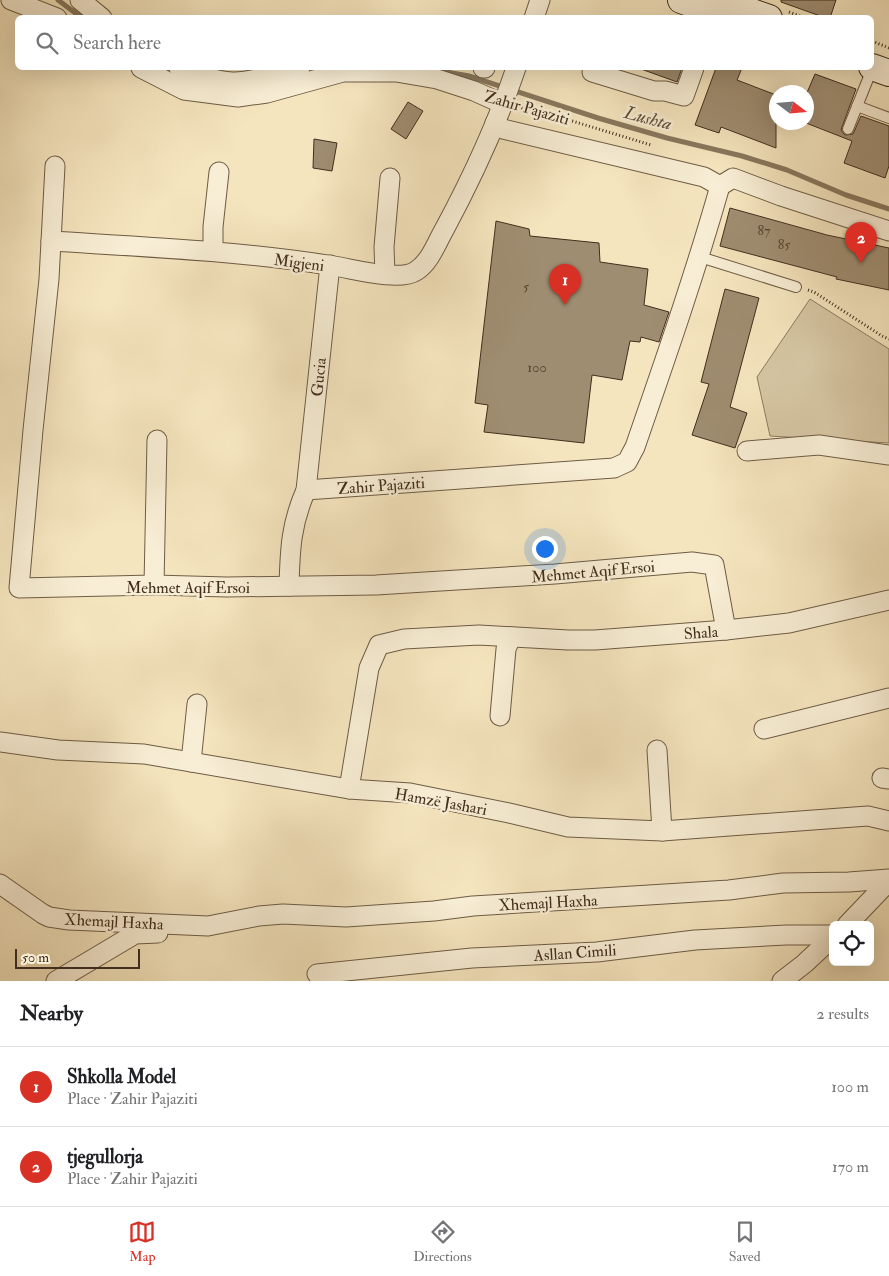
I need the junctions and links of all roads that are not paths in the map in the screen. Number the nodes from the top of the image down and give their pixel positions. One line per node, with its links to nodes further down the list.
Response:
1 (11, 0): 5 (street)
2 (80, 0): 9 (street)
3 (540, 0): 10 (street)
4 (681, 0): 6 (main road)
5 (41, 5): 8 (street)
6 (720, 8): 7 (main road)
7 (778, 14)
8 (53, 15)
9 (98, 15)
10 (535, 15)
11 (879, 64): 19 (lane)
12 (145, 70): 18 (street, Zahir Pajaziti)
13 (184, 70): 14 (street)
14 (293, 70)
15 (693, 70): 17 (street)
16 (515, 71): 18 (street)
17 (592, 72)
18 (504, 99): 21 (street)
19 (857, 106): 20 (lane); 22 (lane)
20 (889, 118)
21 (495, 123): 26 (street); 32 (street, Migjeni)
22 (848, 129)
23 (55, 166): 28 (street, Mehmet Aqif Ersoi)
24 (219, 172): 29 (street)
25 (390, 178): 32 (street)
26 (720, 186): 27 (street); 30 (street, Zahir Pajaziti)
27 (889, 231)
28 (51, 241): 29 (street, Migjeni); 38 (street, Mehmet Aqif Ersoi)
29 (213, 252): 31 (street, Migjeni)
30 (700, 257): 33 (lane); 37 (street, Zahir Pajaziti)
31 (330, 265): 32 (street, Migjeni); 37 (street, Gucia)
32 (385, 274)
33 (796, 287)
34 (156, 440): 38 (street)
35 (747, 451): 36 (street)
36 (889, 455)
37 (306, 490): 39 (street, Gucia)
38 (154, 585): 39 (street, Mehmet Aqif Ersoi)
39 (290, 586): 41 (street, Mehmet Aqif Ersoi)
40 (889, 600): 41 (street, Shala)
41 (726, 630): 42 (street, Shala)
42 (511, 637): 45 (street); 50 (street, Shala)
43 (889, 698): 46 (street)
44 (197, 704): 49 (street)
45 (500, 716)
46 (764, 729)
47 (0, 742): 49 (street, Hamzë Jashari)
48 (657, 750): 52 (street)
49 (191, 762): 50 (street, Hamzë Jashari)
50 (349, 790): 52 (street, Hamzë Jashari)
51 (889, 821): 52 (street, Hamzë Jashari)
52 (662, 831)
53 (889, 880): 55 (street); 56 (street, Xhemajl Haxha)
54 (0, 884): 56 (street, Xhemajl Haxha)
55 (851, 921)
56 (208, 926): 60 (street, Xhemajl Haxha)
57 (829, 936): 59 (street, Asllan Cimili)
58 (829, 940): 61 (street)
59 (317, 974)
60 (56, 981)
61 (782, 981)

